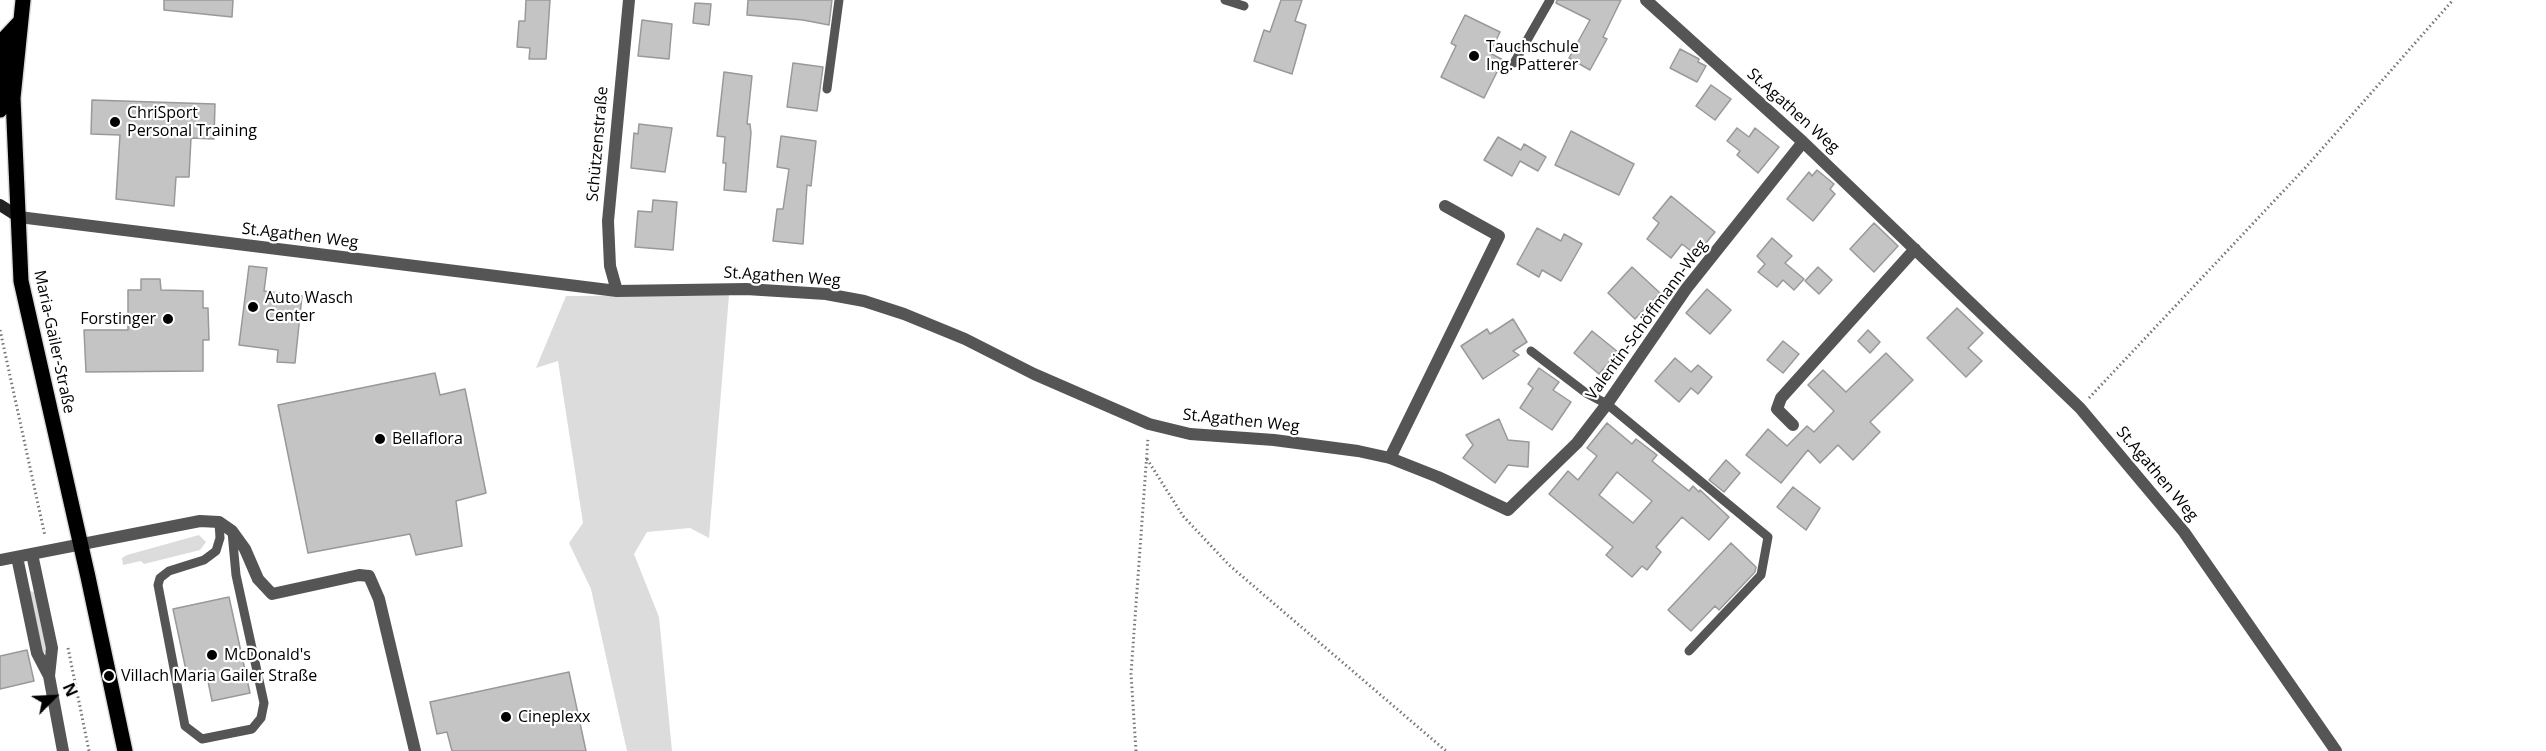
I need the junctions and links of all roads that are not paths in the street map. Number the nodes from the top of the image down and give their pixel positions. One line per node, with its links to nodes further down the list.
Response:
1 (23, 0): 8 (main road, Maria-Gailer-Straße)
2 (629, 0): 17 (street, Schützenstraße)
3 (839, 0): 10 (lane)
4 (1225, 0): 7 (lane)
5 (1550, 0): 9 (lane)
6 (1646, 0): 12 (street, St.Agathen Weg)
7 (1244, 6)
8 (20, 22): 11 (main road); 15 (main road, Maria-Gailer-Straße)
9 (1514, 63)
10 (827, 89)
11 (0, 110)
12 (1803, 142): 16 (street, St.Agathen Weg); 19 (street, Valentin-Schöffmann-Weg)
13 (0, 205): 15 (street)
14 (1445, 206): 21 (street)
15 (19, 217): 17 (street, St.Agathen Weg); 25 (main road, Maria-Gailer-Straße)
16 (1916, 249): 20 (street); 34 (street, St.Agathen Weg)
17 (617, 291): 21 (street, St.Agathen Weg)
18 (1531, 351): 19 (lane)
19 (1607, 404): 22 (street, Valentin-Schöffmann-Weg); 29 (lane)
20 (1793, 425)
21 (1390, 458): 22 (street, St.Agathen Weg)
22 (1508, 510)
23 (219, 522): 24 (street); 24 (lane); 25 (street)
24 (232, 531): 33 (street)
25 (81, 545): 26 (street); 32 (main road, Maria-Gailer-Straße)
26 (32, 554): 27 (street); 30 (street)
27 (16, 557): 28 (street); 30 (street)
28 (0, 560)
29 (1689, 651)
30 (49, 676): 31 (street)
31 (63, 751)
32 (125, 751)
33 (415, 751)
34 (2336, 751)

